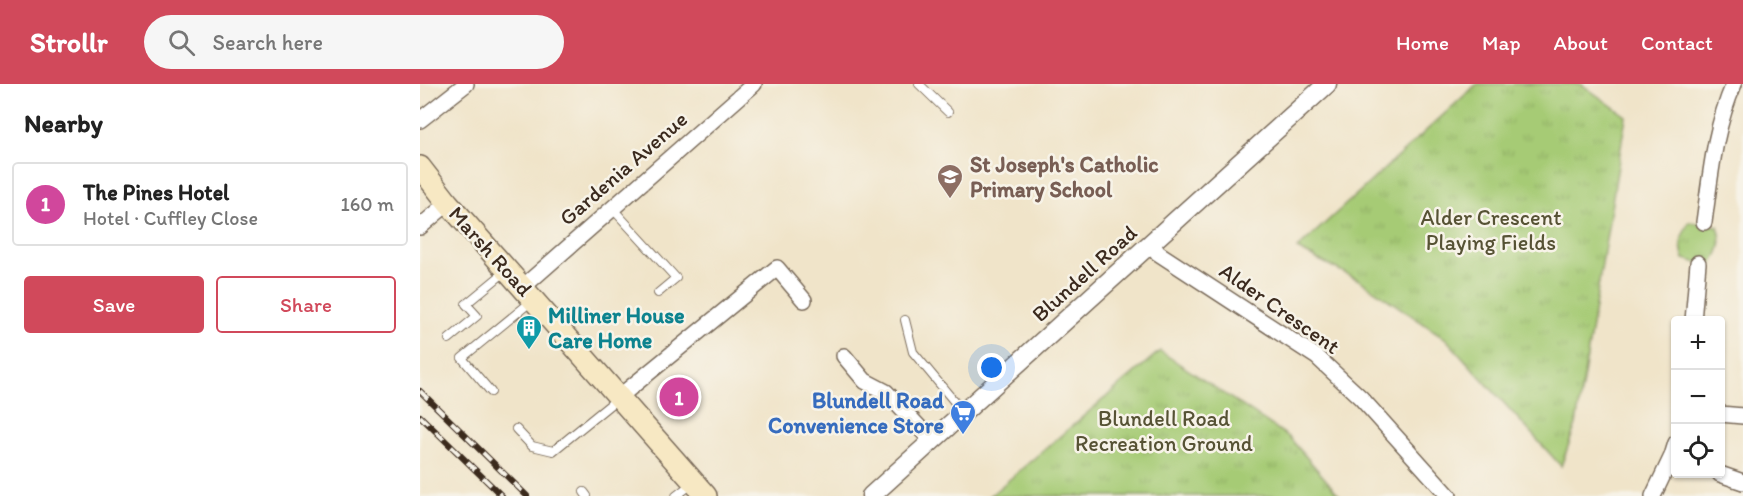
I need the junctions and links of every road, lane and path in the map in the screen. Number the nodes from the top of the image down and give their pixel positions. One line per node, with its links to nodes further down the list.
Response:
1 (466, 84): 7 (street)
2 (754, 84): 10 (street, Gardenia Avenue)
3 (920, 84): 6 (lane)
4 (1327, 84): 13 (street, Blundell Road)
5 (1734, 84): 11 (street)
6 (948, 112)
7 (420, 120)
8 (420, 167): 9 (main road, Marsh Road)
9 (448, 203): 12 (street); 15 (main road, Marsh Road)
10 (612, 208): 16 (street, Gardenia Avenue); 17 (lane)
11 (1704, 222)
12 (420, 227)
13 (1152, 244): 25 (street, Blundell Road); 36 (street, Alder Crescent)
14 (1698, 263): 19 (street)
15 (507, 270): 16 (main road, Marsh Road); 21 (lane)
16 (528, 293): 23 (lane); 24 (main road, Marsh Road)
17 (658, 293)
18 (804, 300): 24 (street)
19 (1693, 316)
20 (904, 320): 25 (lane)
21 (449, 339)
22 (844, 356): 29 (street)
23 (491, 392)
24 (619, 397): 28 (lane); 33 (main road, Marsh Road)
25 (963, 412): 29 (street, Blundell Road)
26 (1725, 414): 27 (street)
27 (1743, 416)
28 (516, 429)
29 (932, 441): 35 (street, Blundell Road)
30 (1671, 458): 37 (street)
31 (1725, 476): 32 (street)
32 (1743, 482)
33 (700, 489): 34 (lane)
34 (676, 496)
35 (871, 496)
36 (1449, 496)
37 (1653, 496)

